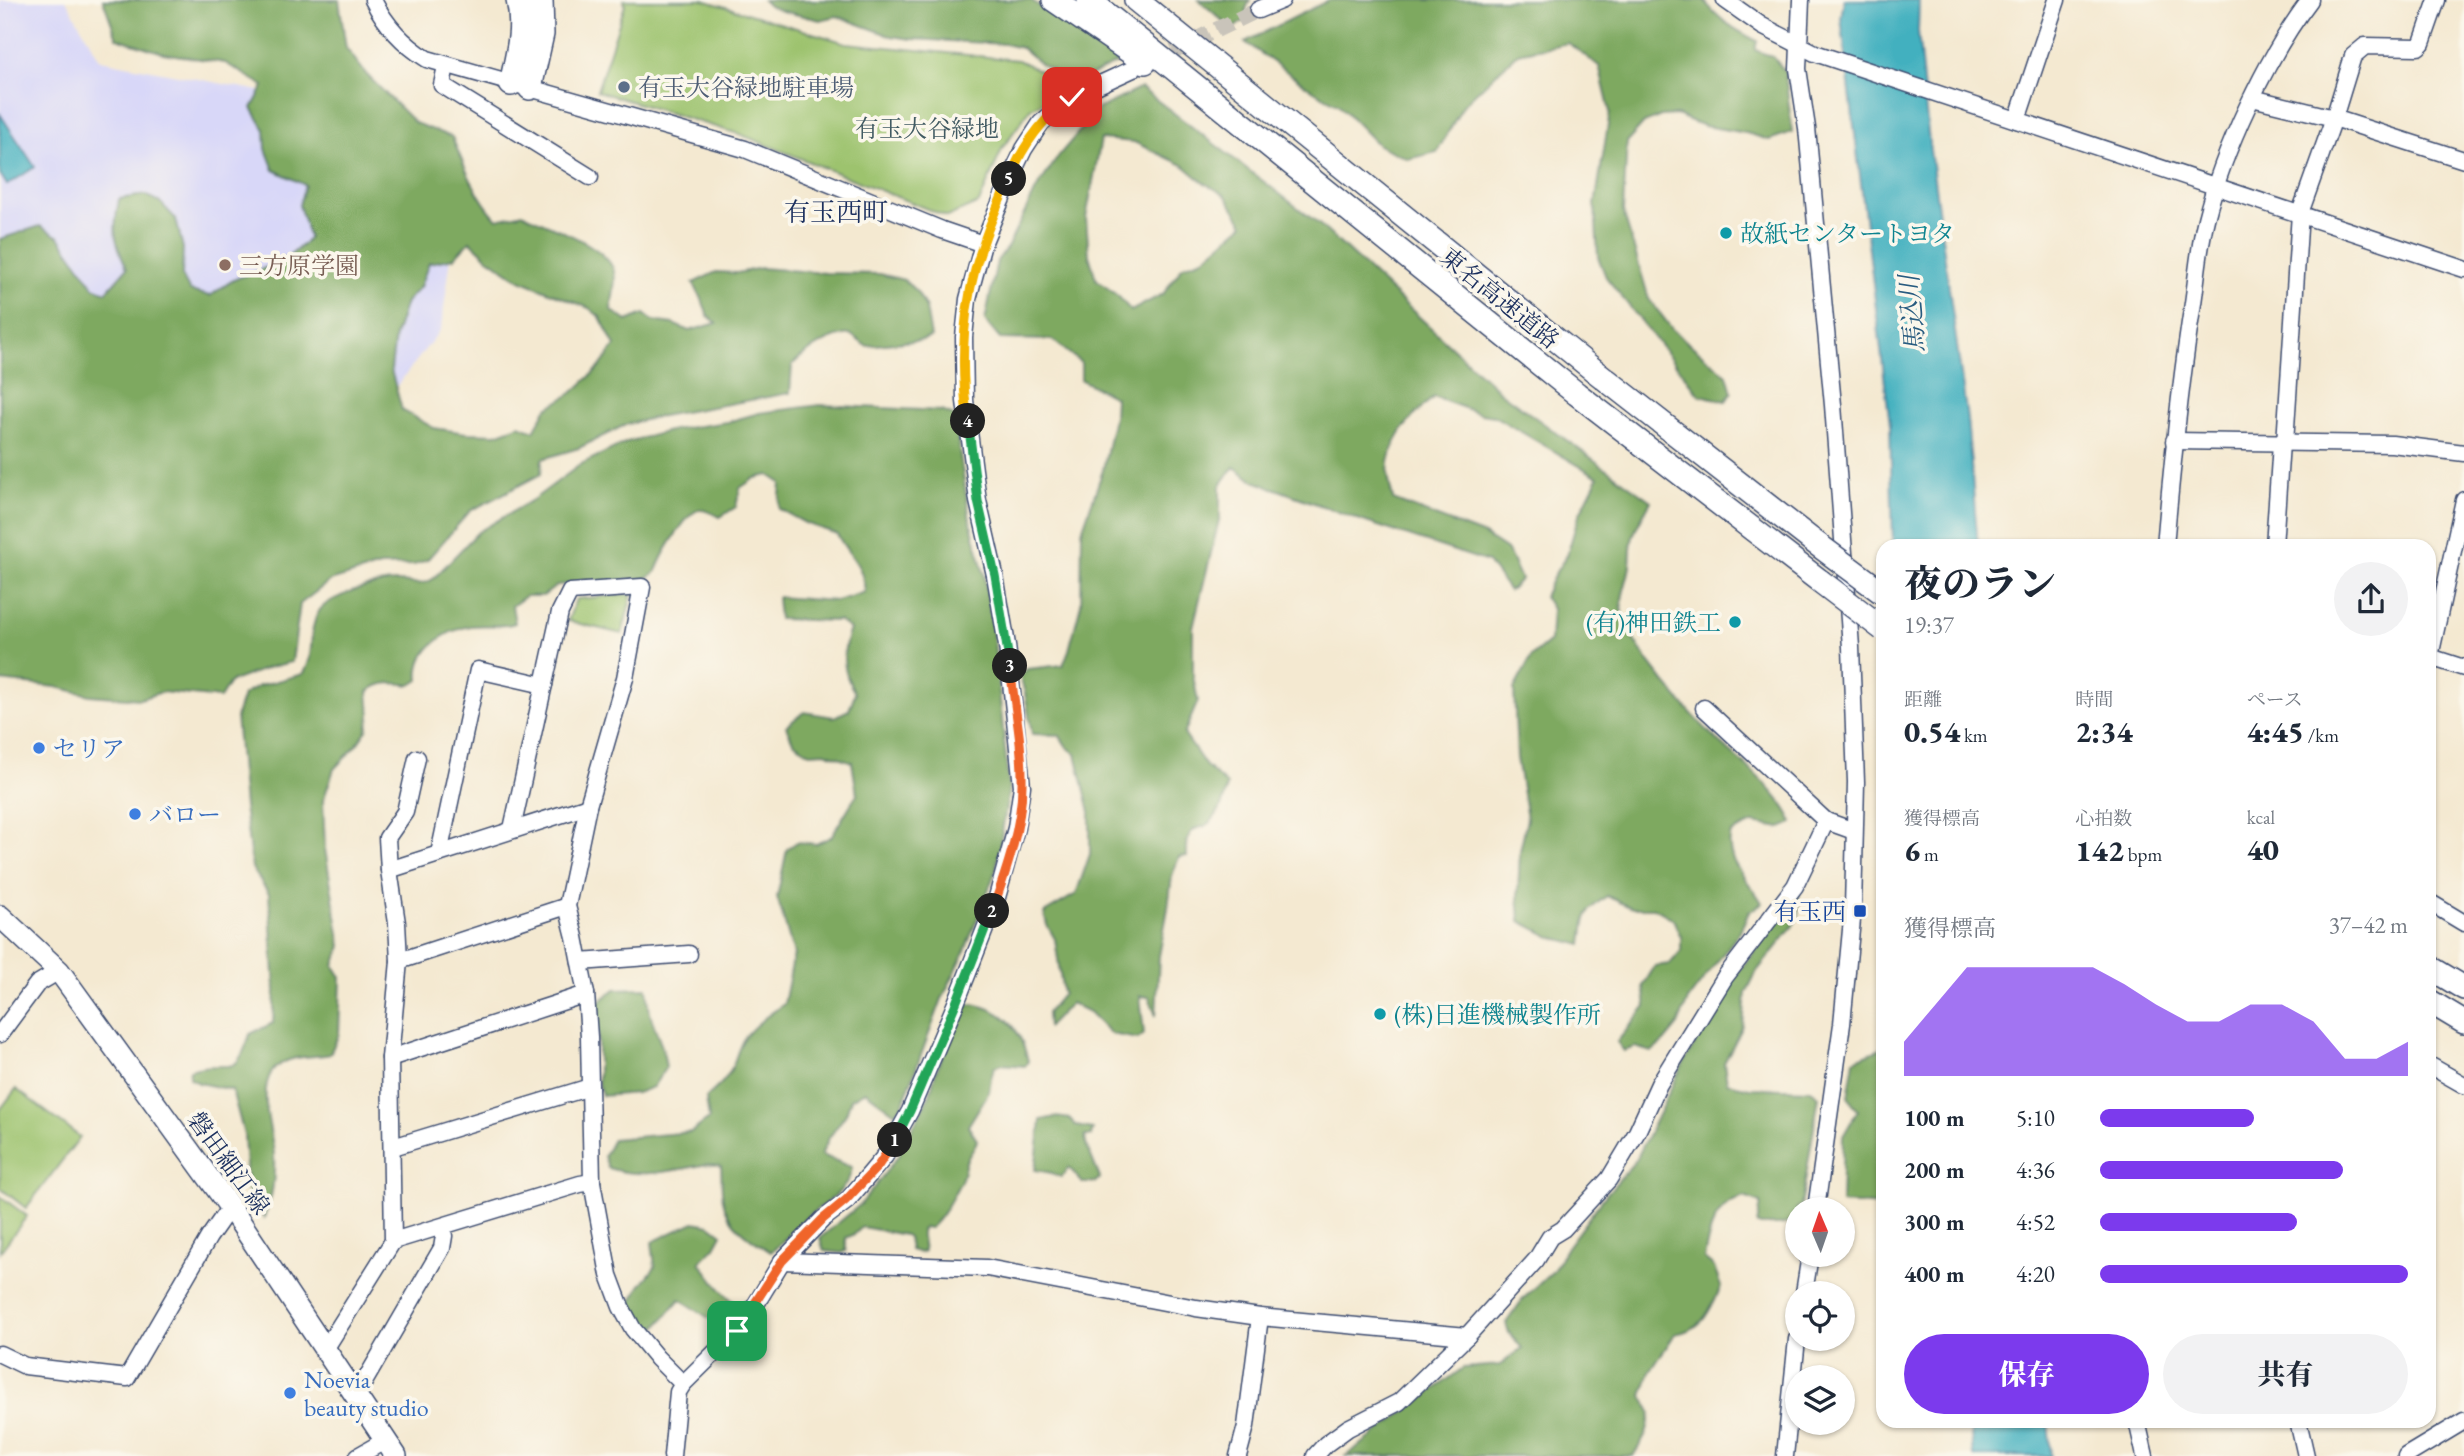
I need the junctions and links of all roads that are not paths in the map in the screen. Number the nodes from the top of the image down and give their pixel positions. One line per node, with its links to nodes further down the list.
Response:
1 (373, 0): 16 (street)
2 (518, 0): 18 (highway)
3 (541, 0): 18 (highway)
4 (1054, 0): 24 (highway)
5 (1089, 0): 24 (highway, 東名高速道路)
6 (1136, 0): 20 (highway, 東名高速道路)
7 (1154, 0): 20 (highway)
8 (1282, 0): 14 (street)
9 (1724, 0): 15 (street)
10 (1801, 0): 15 (street)
11 (2057, 0): 22 (street)
12 (2310, 0): 19 (street)
13 (2437, 0): 21 (street)
14 (1258, 10)
15 (1798, 43): 22 (street); 47 (street)
16 (446, 66): 18 (street); 25 (street)
17 (1133, 69): 28 (street)
18 (520, 86): 28 (street)
19 (2252, 97): 21 (street); 26 (street)
20 (1273, 109): 36 (highway, 東名高速道路, bridge)
21 (2334, 118): 23 (street); 27 (street)
22 (2017, 120): 26 (street)
23 (2464, 160)
24 (1292, 163): 37 (highway, 東名高速道路, bridge)
25 (590, 177)
26 (2216, 185): 27 (street); 30 (street)
27 (2300, 213): 29 (street); 31 (street)
28 (983, 244): 74 (street)
29 (2464, 269)
30 (2174, 441): 31 (street); 34 (street)
31 (2283, 443): 32 (street); 35 (street)
32 (2464, 453)
33 (2464, 500): 38 (street)
34 (2166, 539)
35 (2275, 539)
36 (1876, 588)
37 (1876, 624)
38 (2436, 625)
39 (2436, 655): 40 (street)
40 (2464, 668)
41 (544, 685): 44 (street); 46 (street); 48 (street)
42 (1704, 708): 45 (street)
43 (417, 758): 49 (street)
44 (588, 806): 46 (street); 50 (street)
45 (1826, 821): 47 (street); 76 (street)
46 (512, 830): 48 (street)
47 (1854, 831): 70 (street)
48 (439, 854): 49 (street)
49 (389, 870): 55 (street)
50 (566, 906): 55 (street); 56 (street)
51 (2436, 906): 53 (street)
52 (0, 916): 57 (main road, 磐田細江線)
53 (2464, 923)
54 (689, 954): 56 (street)
55 (399, 961): 64 (street)
56 (580, 962): 60 (street)
57 (59, 971): 63 (street); 71 (main road, 磐田細江線)
58 (2436, 971): 59 (highway)
59 (2464, 988)
60 (586, 994): 64 (street); 67 (street)
61 (2436, 1005): 62 (highway)
62 (2464, 1022)
63 (0, 1034)
64 (390, 1058): 68 (street)
65 (2436, 1069): 66 (street)
66 (2464, 1085)
67 (590, 1087): 68 (street); 69 (street)
68 (393, 1147): 73 (street)
69 (592, 1182): 72 (street); 80 (street)
70 (1818, 1197)
71 (230, 1207): 77 (main road, 磐田細江線); 79 (street)
72 (442, 1227): 73 (street); 81 (street)
73 (393, 1241): 77 (street)
74 (782, 1261): 75 (street); 80 (street)
75 (1260, 1317): 76 (street); 88 (street)
76 (1467, 1336): 89 (street)
77 (324, 1351): 81 (main road, 磐田細江線)
78 (1796, 1351): 90 (street)
79 (0, 1354)
80 (683, 1384): 87 (street)
81 (356, 1396): 85 (main road, 磐田細江線)
82 (2464, 1421): 93 (street)
83 (2139, 1428): 91 (street)
84 (2300, 1428): 92 (street)
85 (391, 1448): 86 (street)
86 (358, 1456)
87 (672, 1456)
88 (1238, 1456)
89 (1315, 1456)
90 (1785, 1456)
91 (2145, 1456)
92 (2306, 1456)
93 (2406, 1456)

